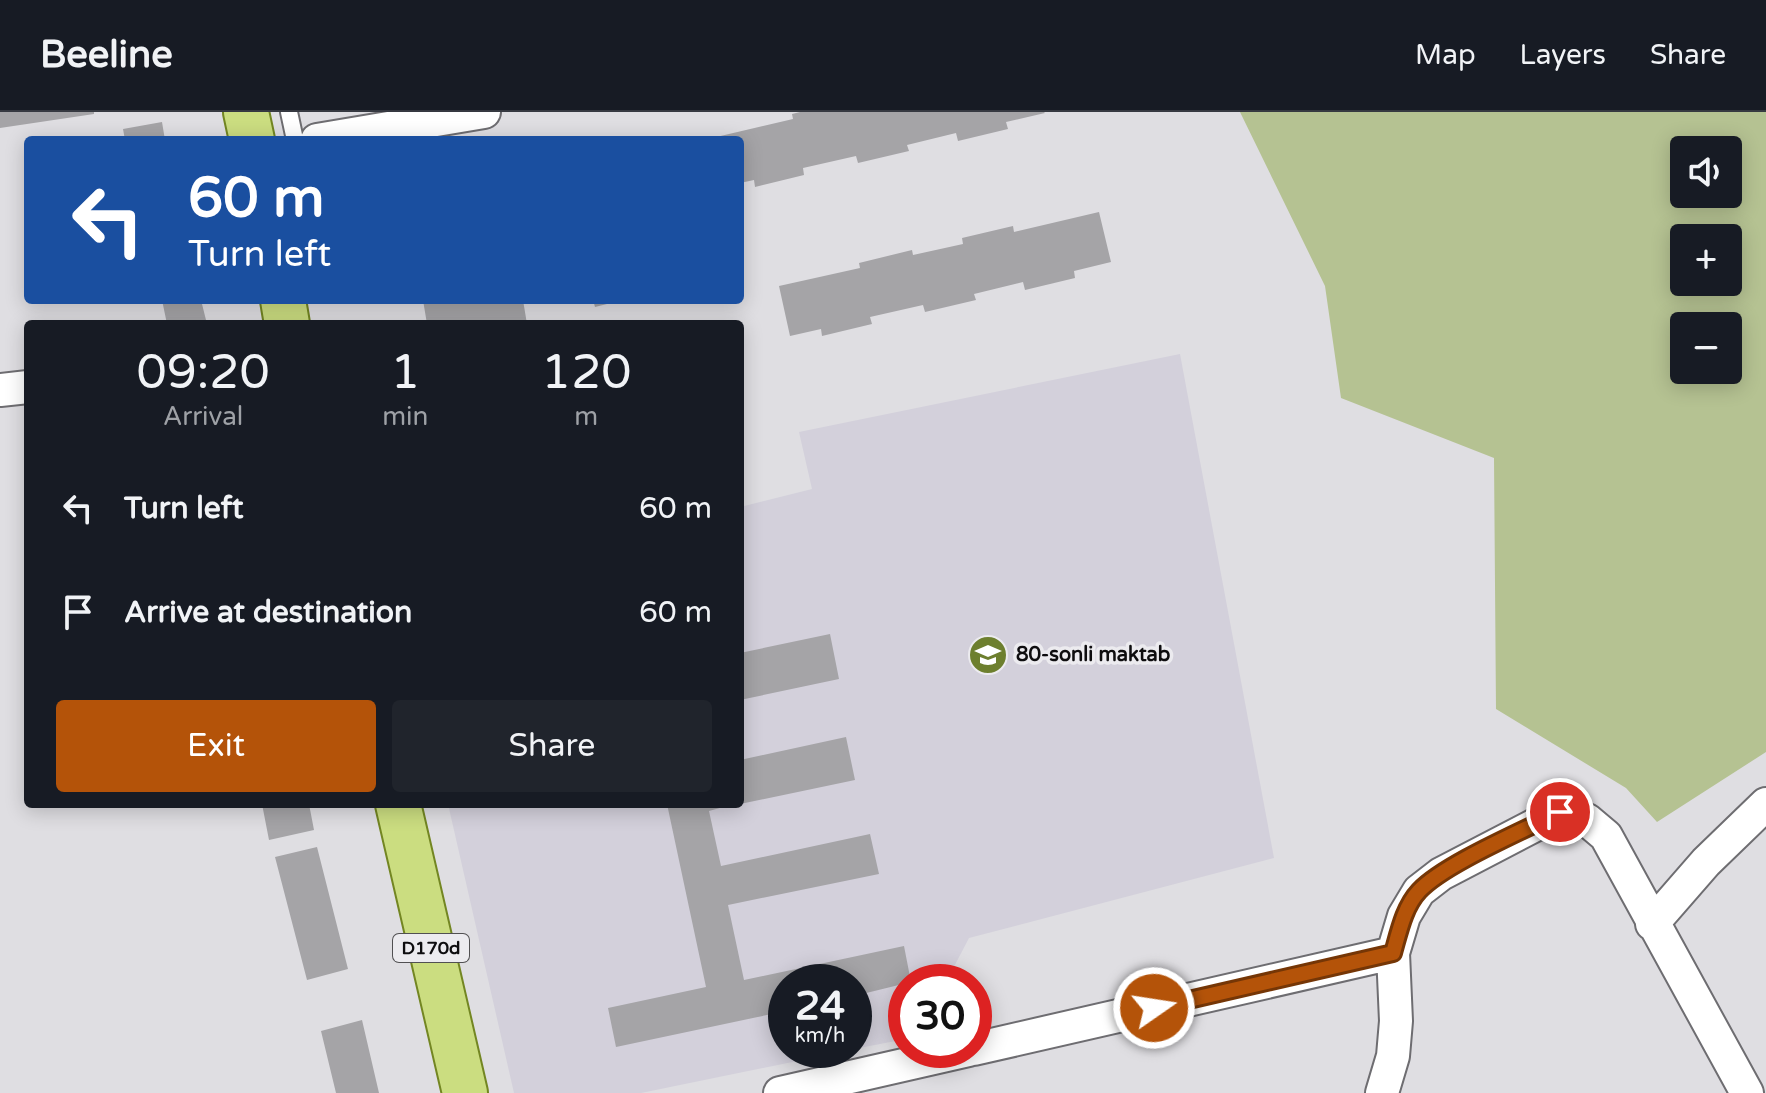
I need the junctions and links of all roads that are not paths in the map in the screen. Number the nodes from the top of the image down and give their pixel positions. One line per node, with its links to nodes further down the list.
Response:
1 (246, 112): 4 (main road)
2 (289, 112): 5 (lane)
3 (484, 112): 6 (street)
4 (251, 136)
5 (294, 136)
6 (341, 136)
7 (24, 387): 8 (street)
8 (0, 390)
9 (1766, 804): 11 (street)
10 (399, 808): 15 (main road, D170d)
11 (1652, 924): 12 (street); 18 (street)
12 (1393, 953): 13 (street); 17 (street)
13 (992, 1044)
14 (889, 1068): 16 (street)
15 (465, 1093)
16 (780, 1093)
17 (1382, 1093)
18 (1747, 1093)

